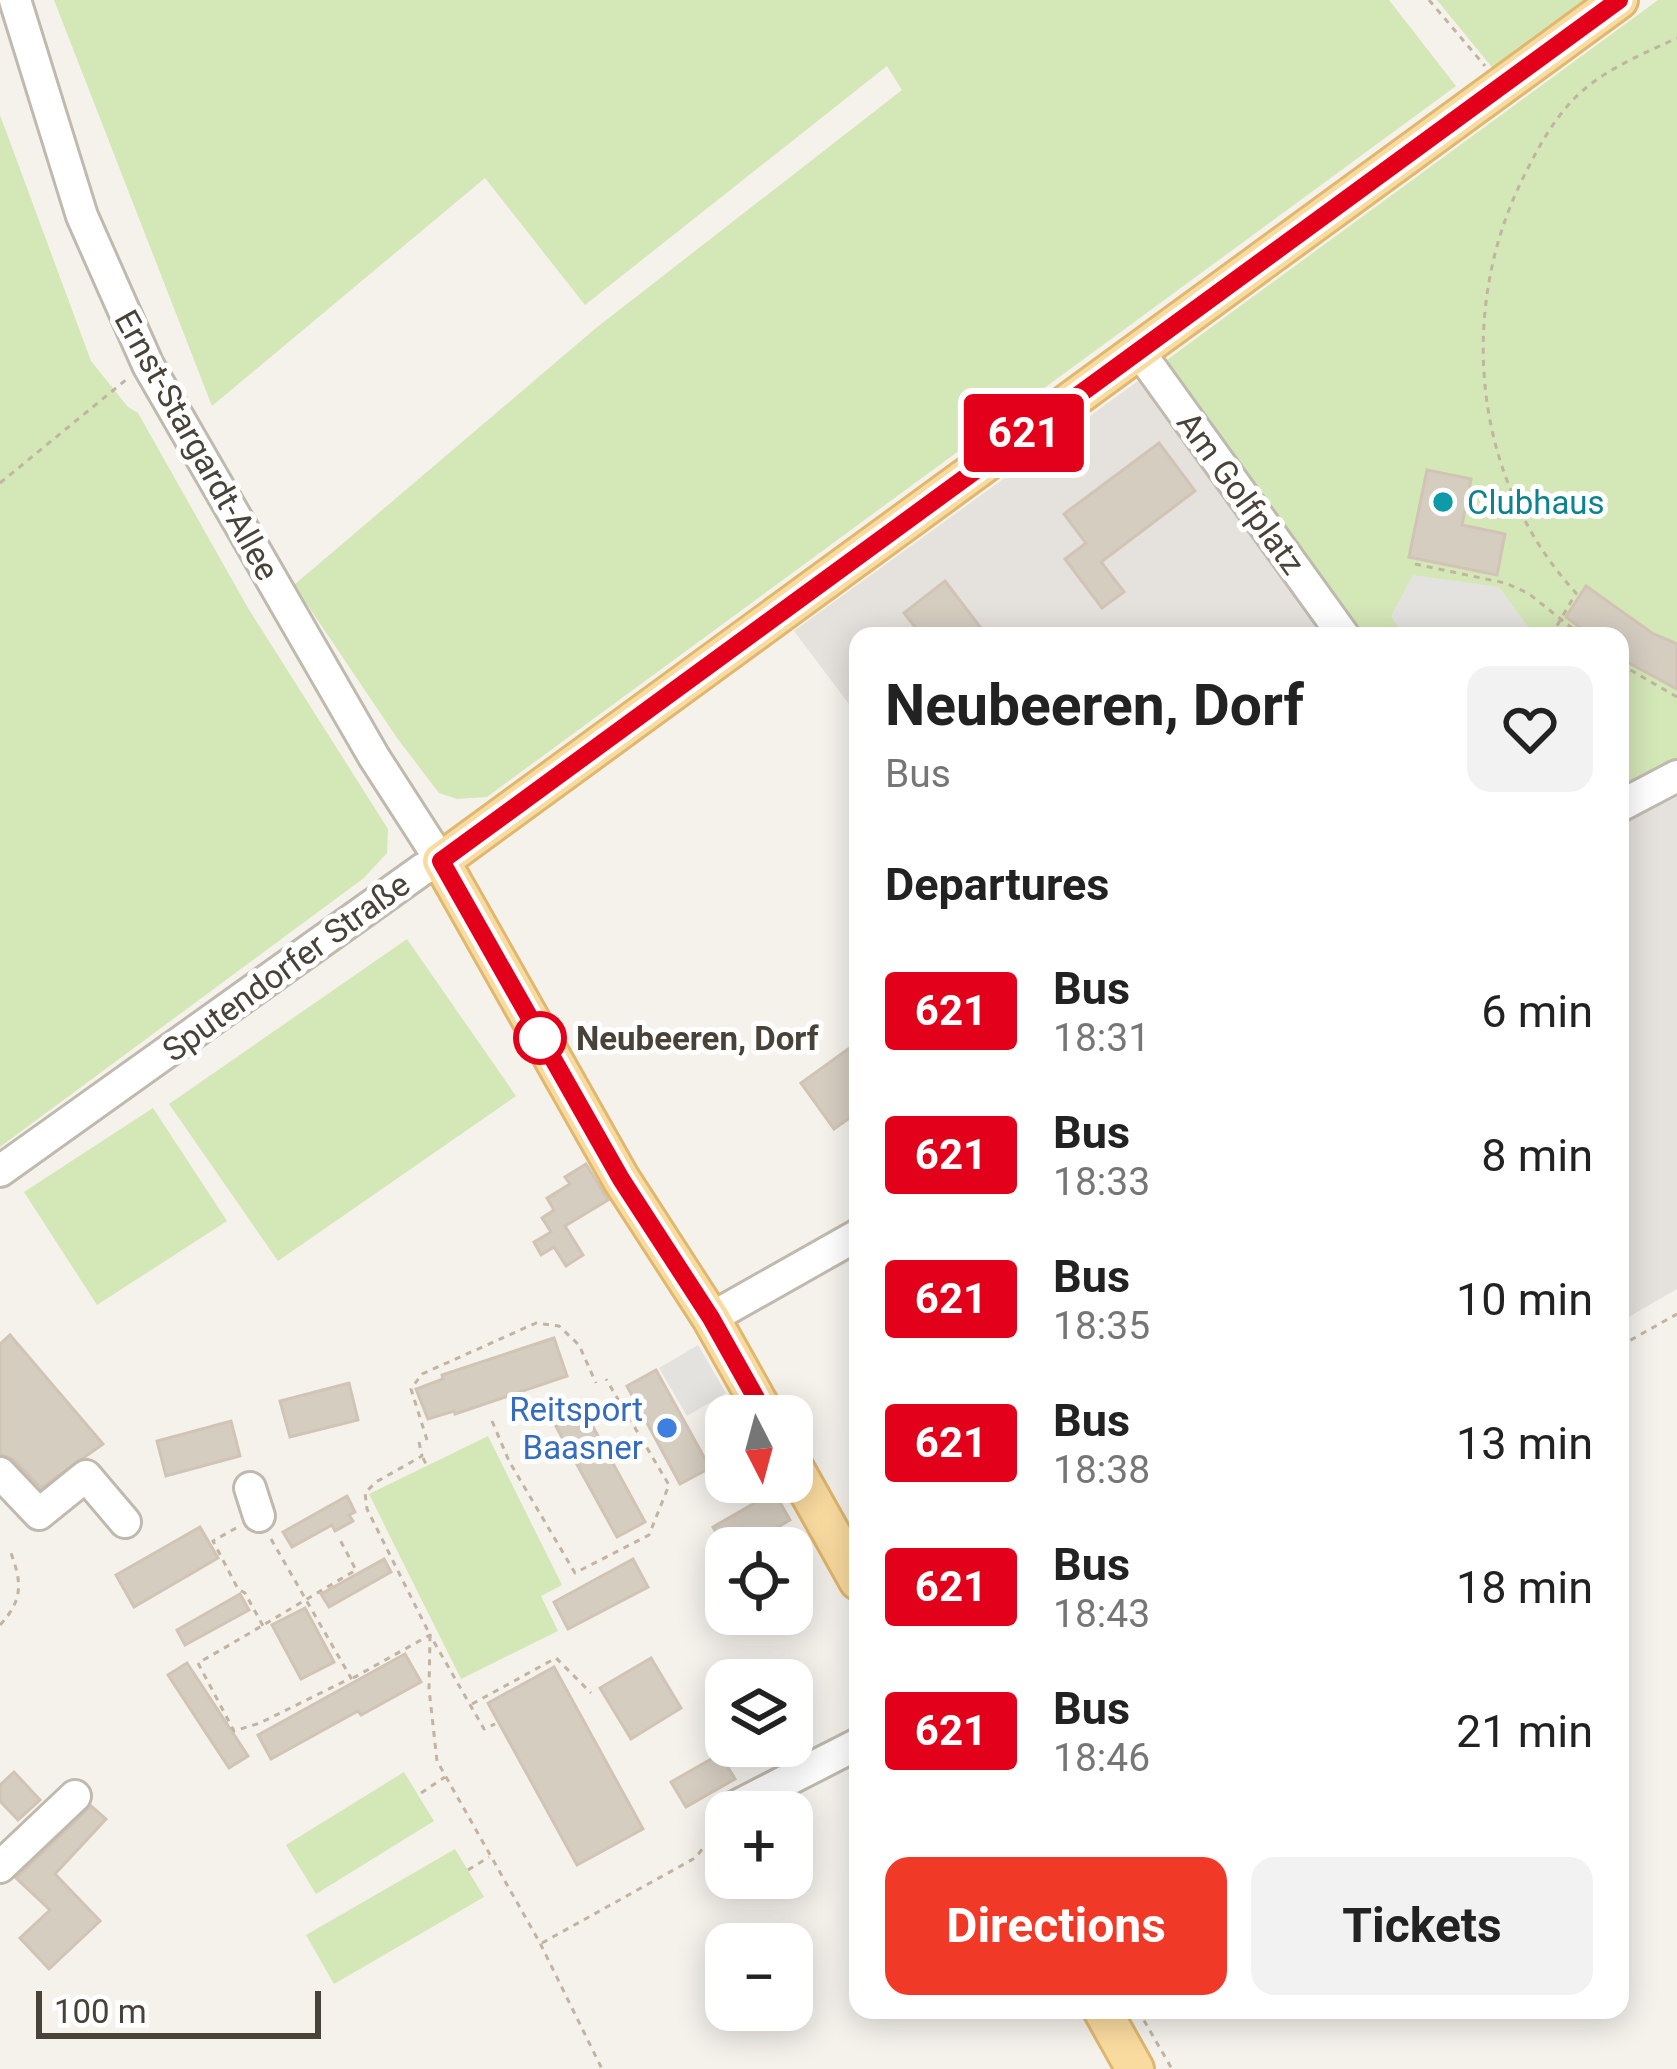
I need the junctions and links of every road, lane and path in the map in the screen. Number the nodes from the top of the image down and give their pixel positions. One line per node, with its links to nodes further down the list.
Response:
1 (15, 0): 7 (street, Ernst-Stargardt-Allee)
2 (1429, 0): 5 (path)
3 (1618, 0): 5 (main road, Sputendorfer Straße)
4 (1677, 38): 10 (path)
5 (1501, 85): 6 (main road, Sputendorfer Straße)
6 (1138, 350): 11 (street, Am Golfplatz); 18 (main road, Sputendorfer Straße)
7 (148, 365): 8 (path); 18 (street, Ernst-Stargardt-Allee)
8 (0, 483)
9 (1414, 565): 10 (path)
10 (1560, 619): 12 (path); 13 (path)
11 (1338, 627)
12 (1556, 627)
13 (1570, 627)
14 (1629, 669): 15 (path)
15 (1677, 697)
16 (1677, 776): 17 (street)
17 (1629, 801)
18 (441, 861): 19 (street, Sputendorfer Straße); 22 (main road)
19 (0, 1171)
20 (849, 1239): 22 (street)
21 (1677, 1315): 23 (path)
22 (711, 1318): 26 (main road)
23 (1629, 1341)
24 (606, 1379): 27 (path)
25 (596, 1383): 28 (path)
26 (754, 1395)
27 (492, 1421)
28 (427, 1440)
29 (419, 1442): 30 (path)
30 (422, 1456): 31 (path); 41 (path)
31 (428, 1468)
32 (0, 1473): 34 (street)
33 (813, 1501): 37 (main road)
34 (124, 1522)
35 (339, 1538): 38 (path)
36 (10, 1553): 39 (path)
37 (849, 1565)
38 (304, 1600): 40 (path); 40 (path); 42 (path)
39 (0, 1625)
40 (263, 1626): 42 (path)
41 (430, 1635): 42 (path); 44 (path); 47 (path)
42 (351, 1678)
43 (592, 1694): 44 (path)
44 (470, 1705): 45 (path)
45 (495, 1724)
46 (849, 1749): 48 (street)
47 (446, 1776): 49 (path); 52 (path)
48 (766, 1791)
49 (421, 1793)
50 (75, 1796): 53 (street)
51 (705, 1847): 55 (path)
52 (491, 1856): 54 (path); 55 (path)
53 (0, 1867)
54 (468, 1870)
55 (540, 1943): 58 (path)
56 (1107, 2019): 59 (main road)
57 (1143, 2019): 60 (path)
58 (602, 2069)
59 (1136, 2069)
60 (1172, 2069)

